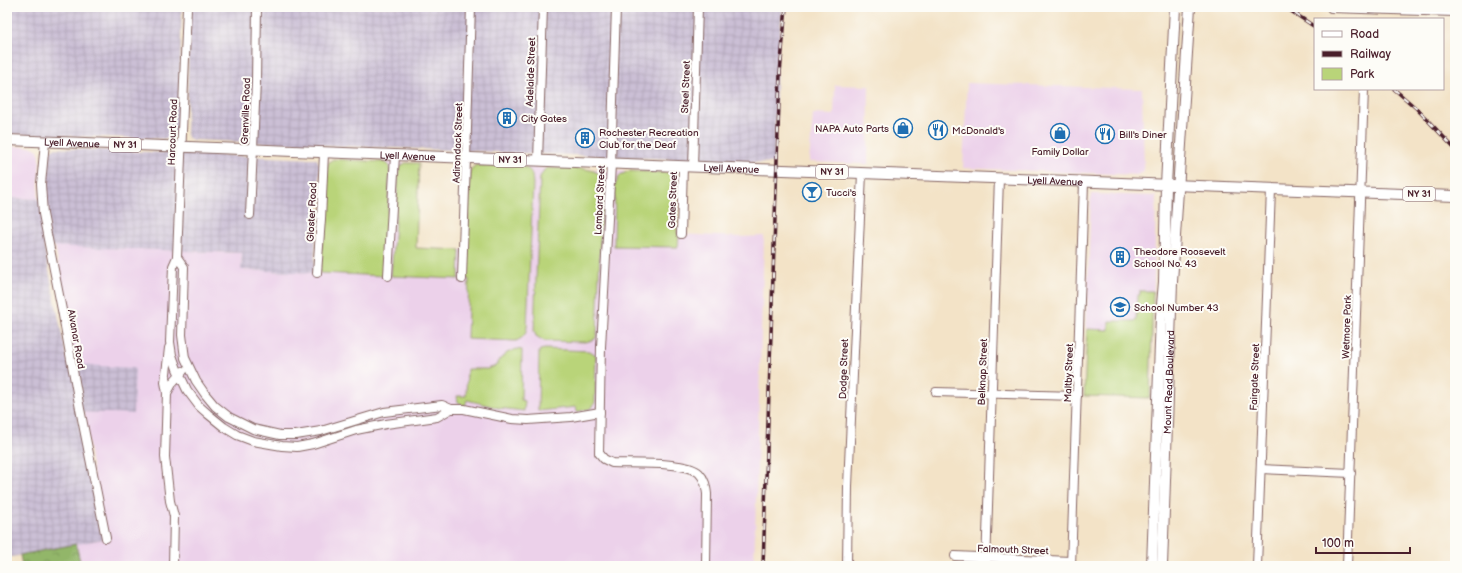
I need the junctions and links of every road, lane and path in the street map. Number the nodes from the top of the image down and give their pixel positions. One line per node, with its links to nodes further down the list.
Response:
1 (187, 7): 16 (street, Harcourt Road)
2 (257, 7): 17 (street, Grenville Road)
3 (471, 7): 20 (street, Adirondack Street)
4 (542, 7): 21 (street, Adelaide Street)
5 (616, 7): 22 (street, Lombard Street)
6 (698, 7): 23 (street, Steel Street)
7 (1175, 7): 27 (main road, Mount Read Boulevard)
8 (1190, 7): 28 (main road, Mount Read Boulevard)
9 (1331, 8): 10 (street)
10 (1367, 8): 11 (street)
11 (1436, 12): 12 (street)
12 (1455, 12)
13 (1364, 90): 30 (street, Wetmore Park)
14 (7, 140): 15 (main road, Lyell Avenue / NY 31)
15 (44, 142): 16 (main road, Lyell Avenue / NY 31); 49 (street, Alvanar Road)
16 (181, 147): 17 (main road, Lyell Avenue / NY 31); 34 (street, Harcourt Road)
17 (253, 150): 18 (main road, Lyell Avenue / NY 31); 32 (street, Grenville Road)
18 (324, 153): 19 (main road, Lyell Avenue / NY 31); 35 (street, Gloster Road)
19 (395, 155): 20 (main road, Lyell Avenue / NY 31); 36 (street)
20 (466, 158): 21 (main road, Lyell Avenue / NY 31); 37 (street, Adirondack Street)
21 (538, 161): 22 (main road, Lyell Avenue / NY 31)
22 (611, 164): 23 (main road, Lyell Avenue / NY 31); 46 (street, Lombard Street)
23 (688, 166): 24 (main road, Lyell Avenue / NY 31); 33 (street, Gates Street)
24 (862, 173): 25 (main road, Lyell Avenue / NY 31); 55 (street, Dodge Street)
25 (999, 178): 26 (main road, Lyell Avenue / NY 31); 42 (street, Belknap Street)
26 (1084, 182): 27 (main road, Lyell Avenue / NY 31); 44 (street, Maltby Street)
27 (1166, 185): 28 (main road, Lyell Avenue / NY 31); 56 (main road, Mount Read Boulevard)
28 (1179, 185): 29 (main road, Lyell Avenue / NY 31); 57 (main road, Mount Read Boulevard)
29 (1271, 189): 30 (main road, Lyell Avenue / NY 31); 47 (street, Fairgate Street)
30 (1360, 192): 31 (main road, Lyell Avenue / NY 31); 48 (street, Wetmore Park)
31 (1455, 196)
32 (250, 215)
33 (681, 234)
34 (177, 257): 38 (street); 39 (street)
35 (317, 273)
36 (388, 276)
37 (462, 279)
38 (170, 342): 40 (street); 43 (street)
39 (188, 366): 40 (street); 45 (street)
40 (180, 375): 43 (street); 45 (street)
41 (936, 392): 42 (street)
42 (992, 393): 44 (street); 51 (street, Belknap Street)
43 (168, 394): 53 (street)
44 (1077, 396): 52 (street, Maltby Street)
45 (451, 409): 46 (street)
46 (600, 412): 54 (street, Lombard Street)
47 (1261, 469): 48 (street); 58 (street, Fairgate Street)
48 (1350, 473): 59 (street, Wetmore Park)
49 (106, 538)
50 (955, 556): 51 (street, Falmouth Street)
51 (986, 562): 52 (street, Falmouth Street)
52 (1071, 564)
53 (173, 566)
54 (706, 566)
55 (847, 566)
56 (1152, 566)
57 (1162, 566)
58 (1257, 566)
59 (1347, 566)

